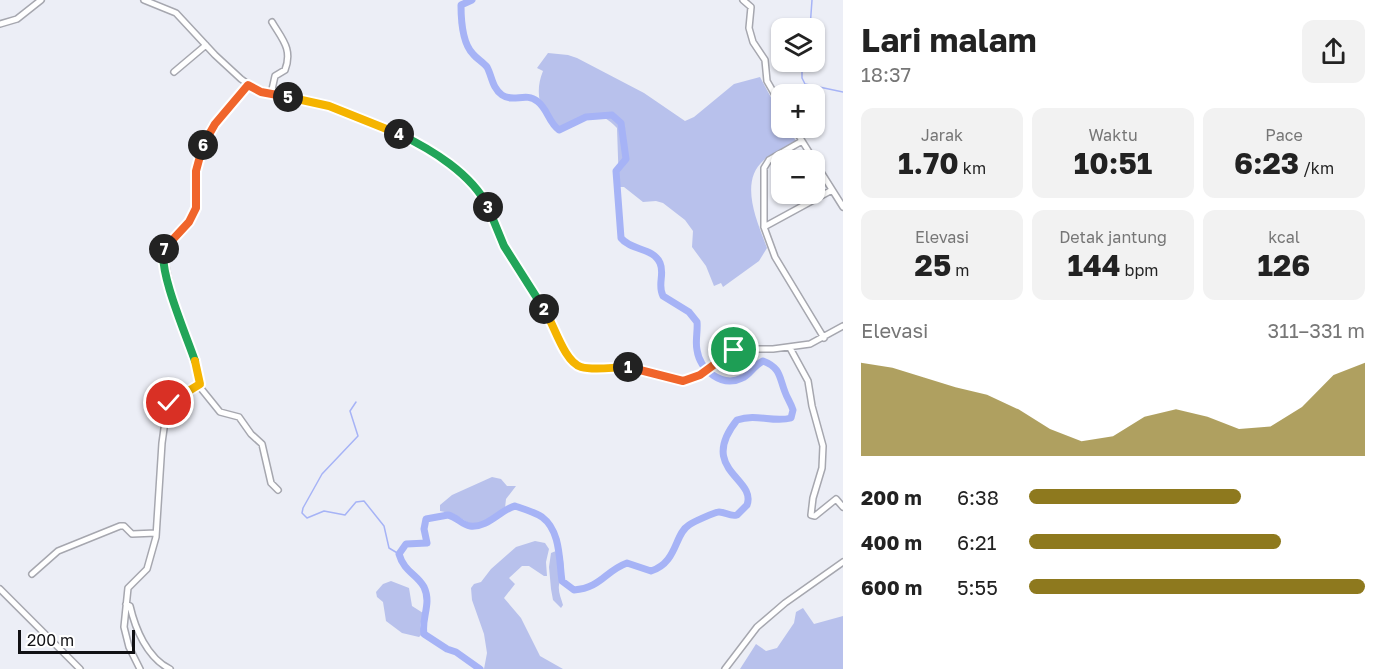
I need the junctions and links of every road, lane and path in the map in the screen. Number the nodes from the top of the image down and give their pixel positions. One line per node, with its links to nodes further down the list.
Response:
1 (41, 0): 5 (street)
2 (144, 0): 6 (street)
3 (743, 0): 9 (street)
4 (272, 22): 10 (street)
5 (0, 24)
6 (206, 45): 7 (street); 8 (street)
7 (174, 72)
8 (248, 85): 10 (street); 21 (street)
9 (771, 88)
10 (271, 94): 20 (street)
11 (800, 138): 12 (street)
12 (802, 141): 13 (street); 17 (street)
13 (807, 150)
14 (825, 179): 15 (street)
15 (832, 190): 16 (street); 17 (street)
16 (843, 207)
17 (764, 227): 19 (street)
18 (843, 326): 19 (street)
19 (824, 338): 20 (street)
20 (790, 348): 23 (street)
21 (199, 386): 22 (street); 24 (street)
22 (278, 490)
23 (843, 507)
24 (156, 533): 26 (street); 28 (street)
25 (843, 562): 32 (street)
26 (32, 574)
27 (0, 589): 29 (street)
28 (126, 604): 30 (street); 31 (street)
29 (80, 669)
30 (140, 669)
31 (170, 669)
32 (725, 669)

